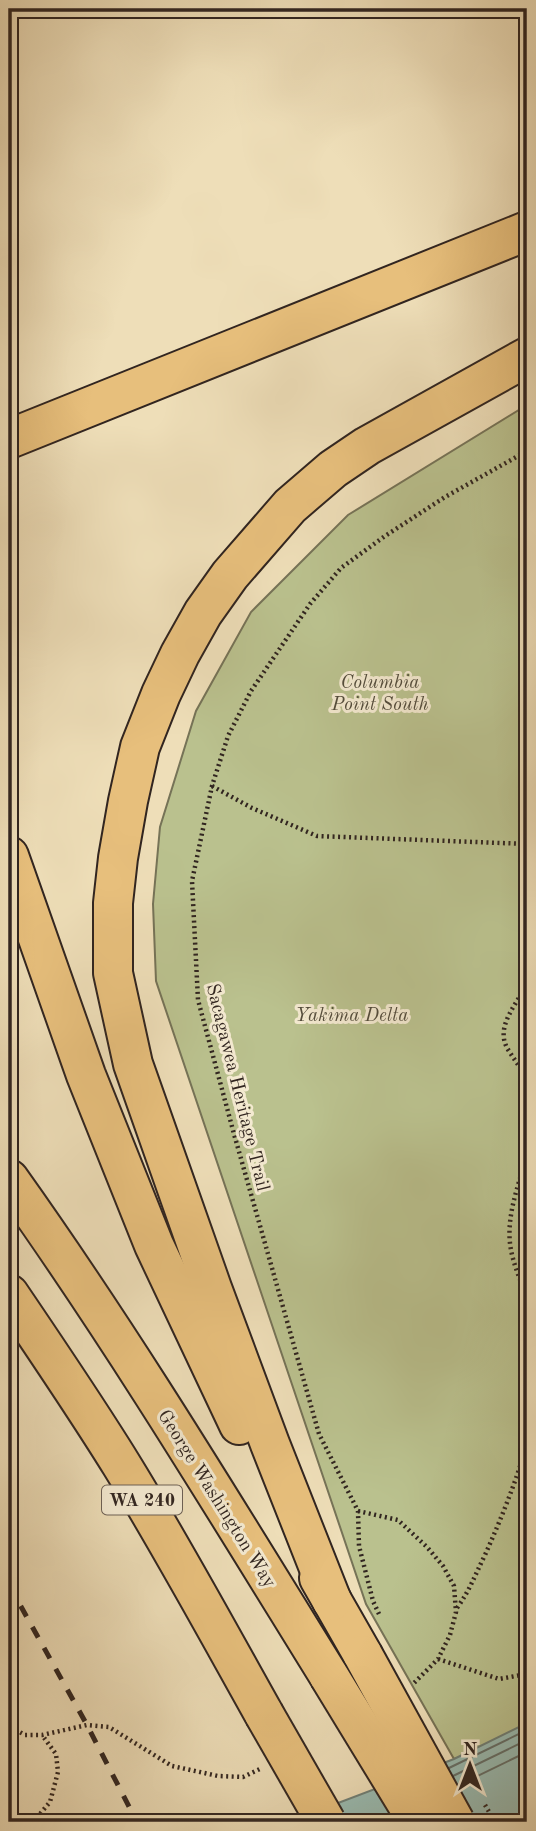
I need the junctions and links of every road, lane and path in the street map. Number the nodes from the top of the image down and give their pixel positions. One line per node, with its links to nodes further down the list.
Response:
1 (527, 231): 3 (highway)
2 (527, 357): 15 (highway)
3 (9, 439)
4 (527, 451): 5 (path, Sacagawea Heritage Trail)
5 (212, 786): 6 (path); 17 (path, Sacagawea Heritage Trail)
6 (527, 844)
7 (9, 856): 15 (highway)
8 (527, 984): 9 (path)
9 (527, 1080)
10 (527, 1156): 13 (path)
11 (9, 1179): 23 (highway, George Washington Way, bridge)
12 (9, 1294): 22 (highway, WA 240, bridge)
13 (527, 1297)
14 (527, 1444): 16 (path)
15 (332, 1601): 17 (highway)
16 (456, 1609)
17 (374, 1640): 24 (highway, bridge)
18 (438, 1659): 19 (path)
19 (527, 1674)
20 (9, 1721): 21 (path)
21 (33, 1822)
22 (327, 1822)
23 (418, 1822)
24 (454, 1822)

